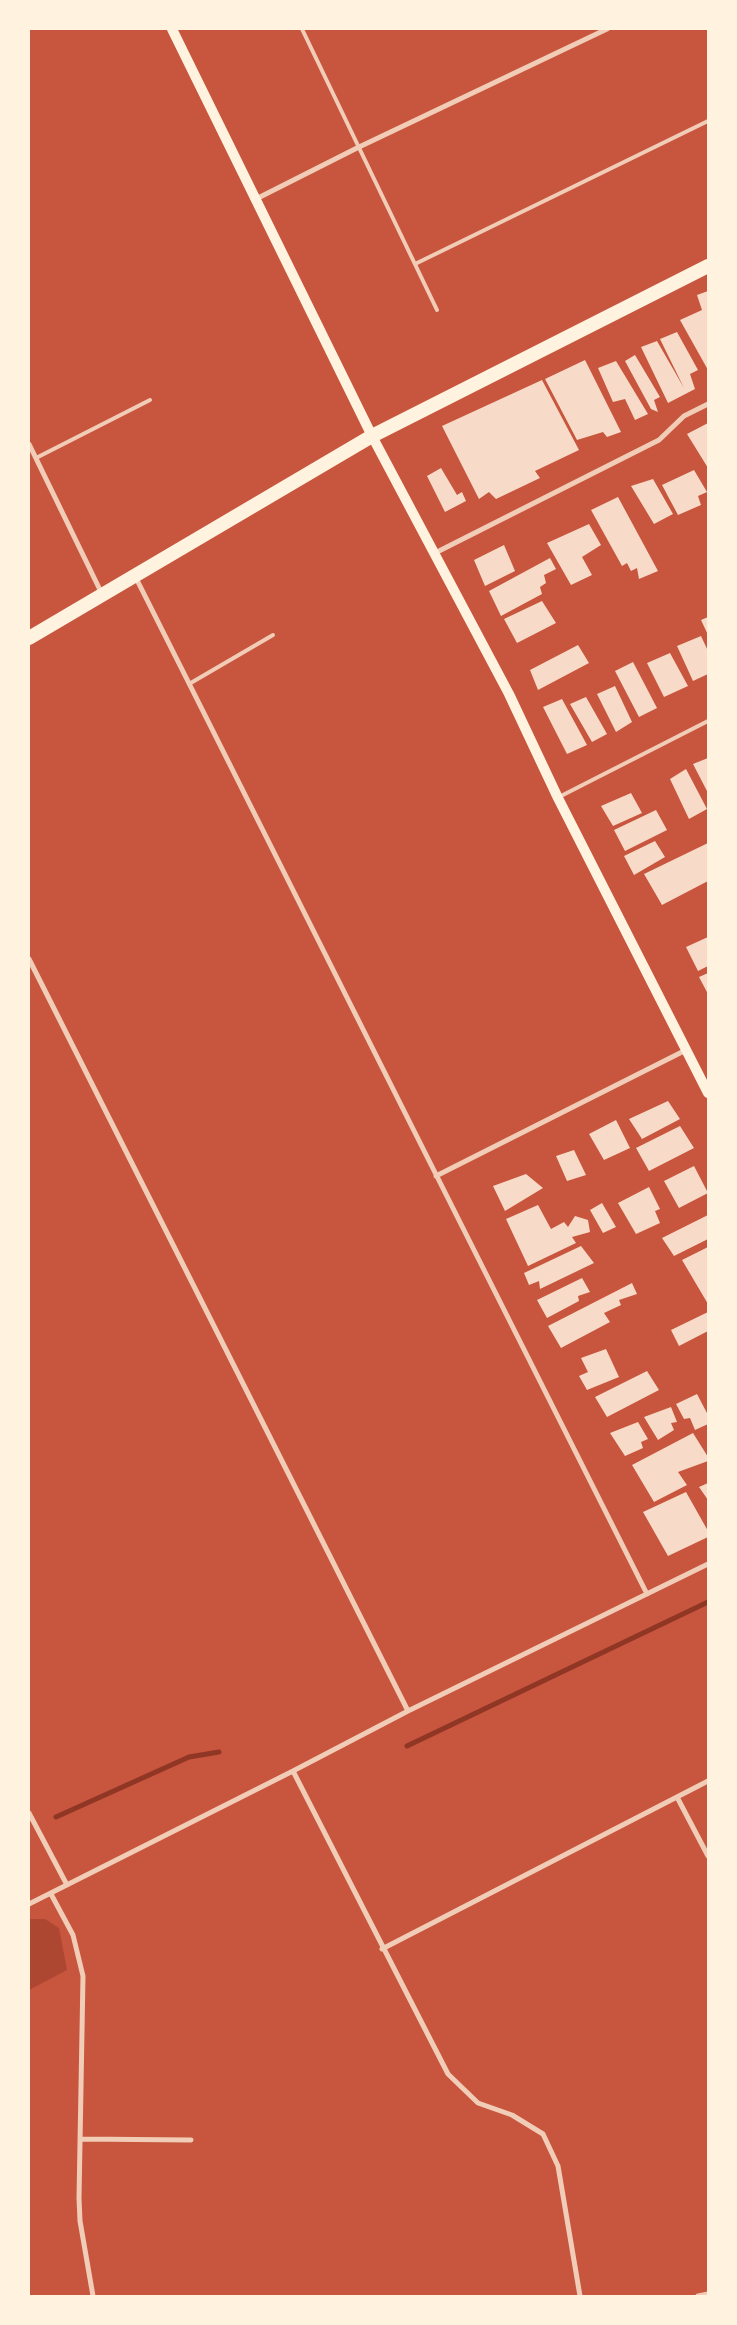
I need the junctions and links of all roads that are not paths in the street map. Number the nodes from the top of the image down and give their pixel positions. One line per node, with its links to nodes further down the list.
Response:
1 (172, 29): 6 (main road)
2 (302, 29): 5 (lane)
3 (607, 29): 5 (street)
4 (708, 121): 7 (lane)
5 (357, 148): 6 (street); 7 (lane)
6 (256, 199): 12 (main road)
7 (415, 264): 9 (lane)
8 (708, 266): 12 (highway)
9 (437, 310)
10 (150, 400): 14 (lane)
11 (708, 404): 15 (street)
12 (372, 436): 15 (main road); 16 (highway)
13 (29, 444): 14 (street)
14 (36, 458): 17 (street)
15 (435, 553): 22 (main road)
16 (134, 576): 17 (highway); 20 (street)
17 (103, 594): 19 (highway)
18 (273, 634): 20 (lane)
19 (29, 638)
20 (188, 684): 26 (street)
21 (708, 721): 22 (lane)
22 (558, 798): 24 (main road)
23 (29, 959): 29 (street)
24 (686, 1050): 25 (main road); 26 (street)
25 (708, 1094)
26 (436, 1176): 28 (street)
27 (708, 1564): 28 (street)
28 (647, 1594): 29 (street)
29 (408, 1711): 30 (street)
30 (293, 1771): 35 (street); 38 (street)
31 (708, 1781): 32 (street)
32 (677, 1797): 34 (street); 38 (street)
33 (29, 1813): 35 (street)
34 (708, 1856)
35 (67, 1885): 36 (street)
36 (51, 1894): 37 (street); 39 (street)
37 (29, 1904)
38 (382, 1949): 43 (street)
39 (80, 2139): 40 (street); 42 (street)
40 (191, 2140)
41 (708, 2294): 44 (street)
42 (93, 2296)
43 (580, 2296)
44 (698, 2296)

